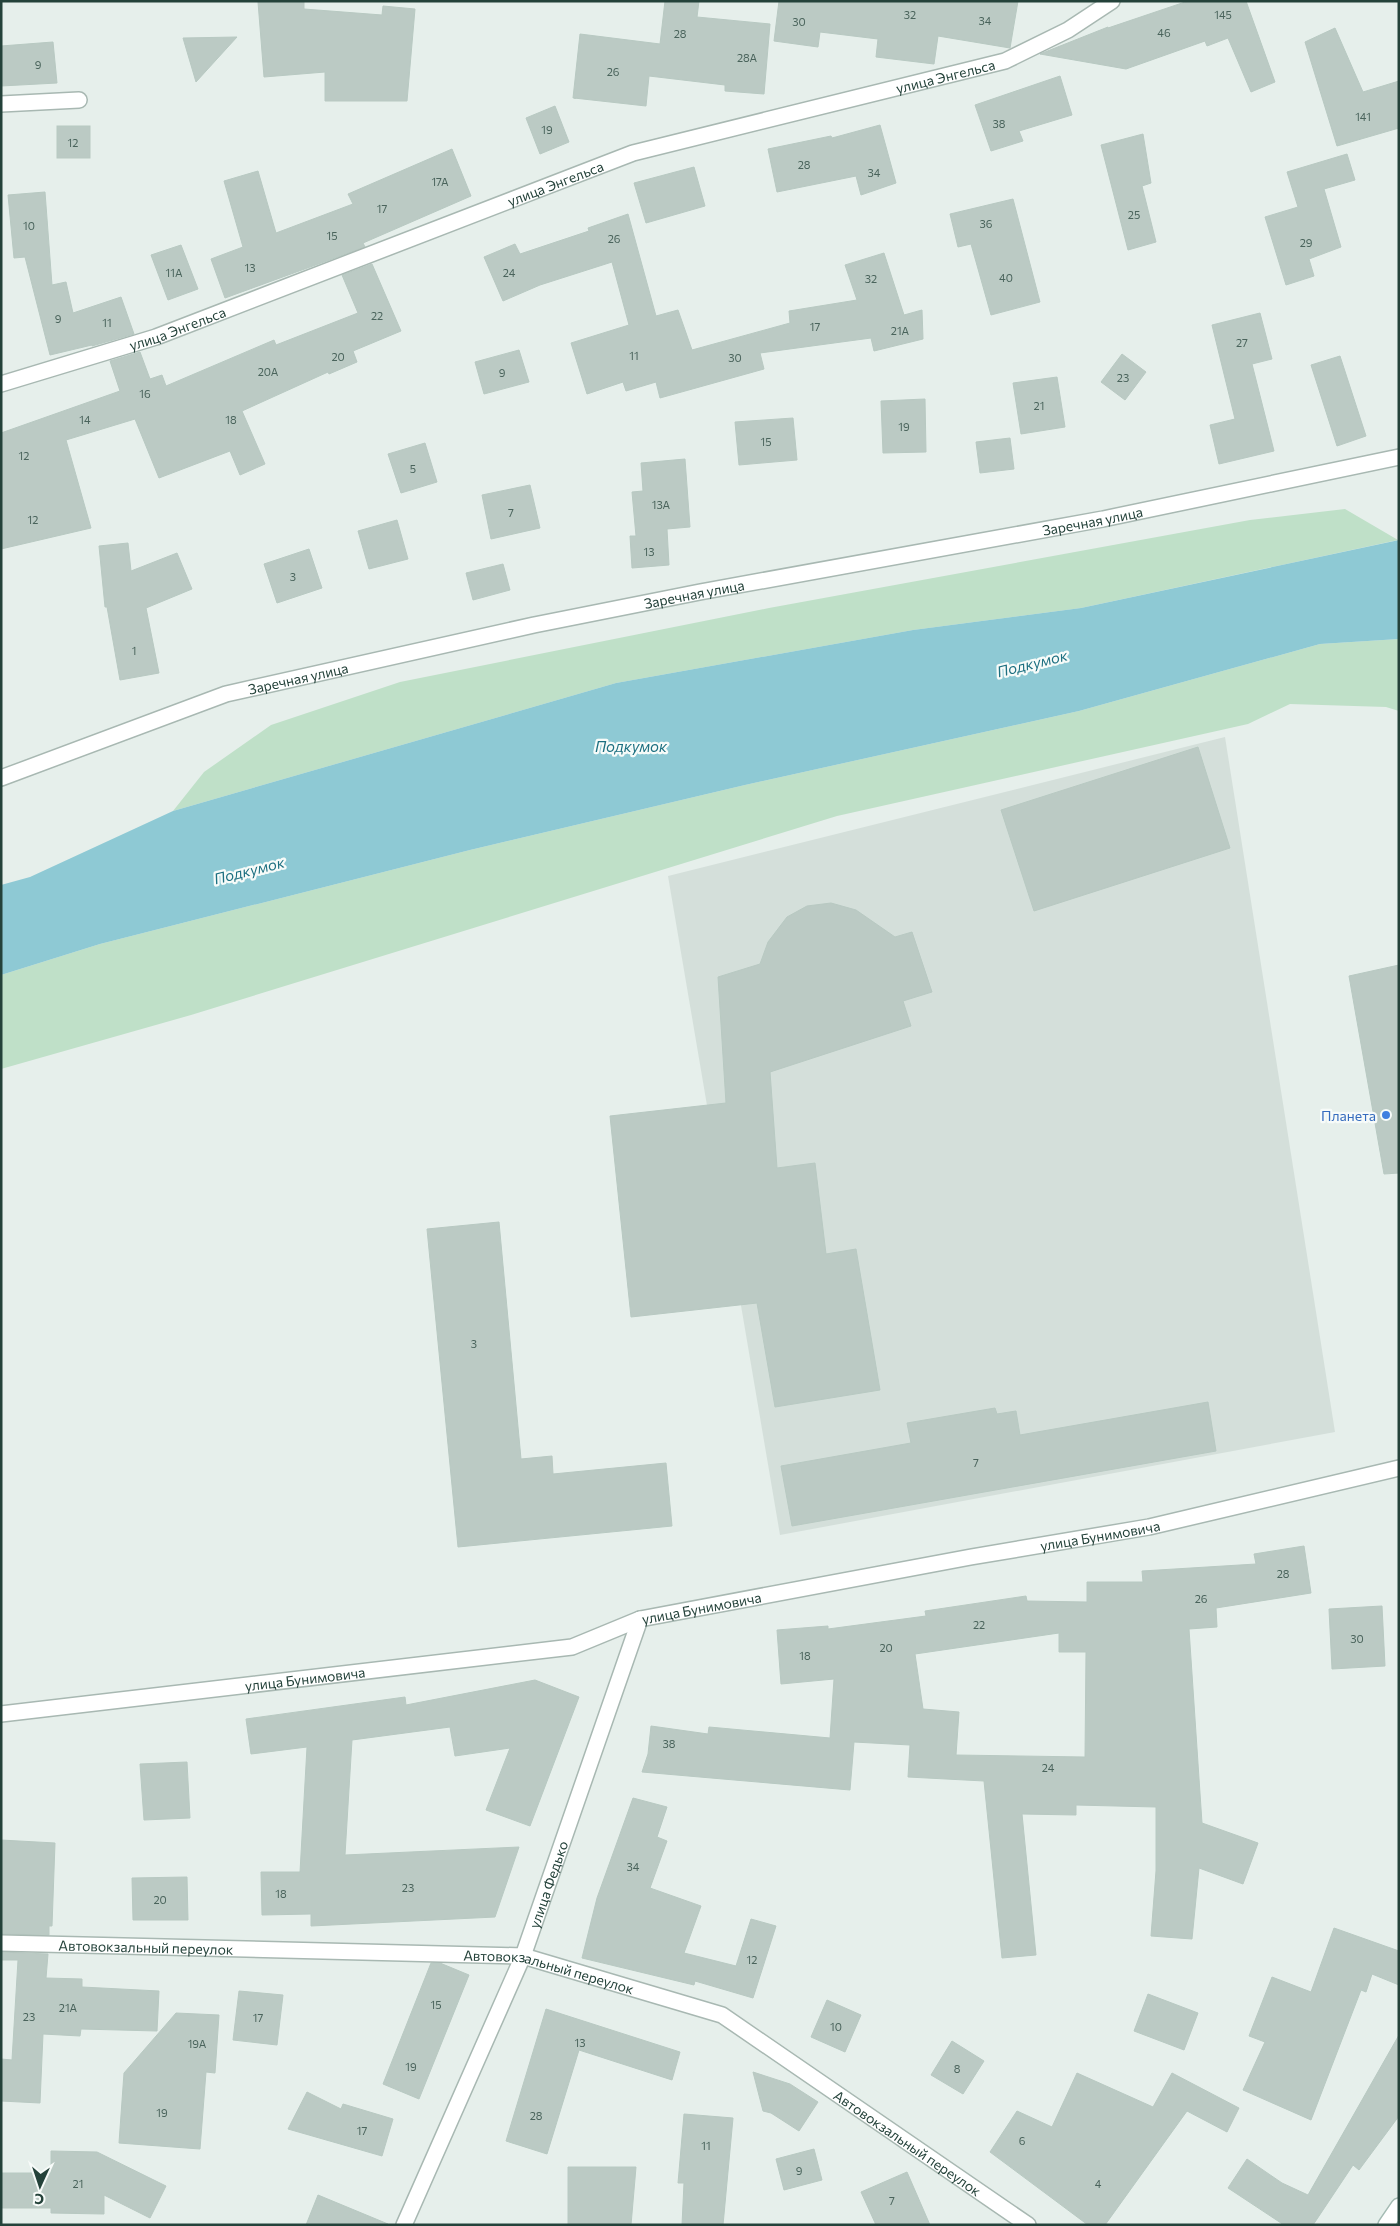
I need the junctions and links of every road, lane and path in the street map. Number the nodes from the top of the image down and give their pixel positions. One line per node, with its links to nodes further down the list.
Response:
1 (1112, 1): 4 (street, улица Энгельса)
2 (79, 100): 3 (street)
3 (1, 104)
4 (1, 384)
5 (1399, 457): 6 (street, Заречная улица)
6 (1, 778)
7 (1399, 1468): 8 (street, улица Бунимовича)
8 (640, 1619): 9 (street, улица Бунимовича); 11 (street, улица Федько)
9 (1, 1714)
10 (1, 1943): 11 (street, Автовокзальный переулок)
11 (523, 1956): 13 (street, улица Федько); 14 (street, Автовокзальный переулок)
12 (1399, 2206): 15 (street)
13 (404, 2225)
14 (1028, 2225)
15 (1386, 2225)

